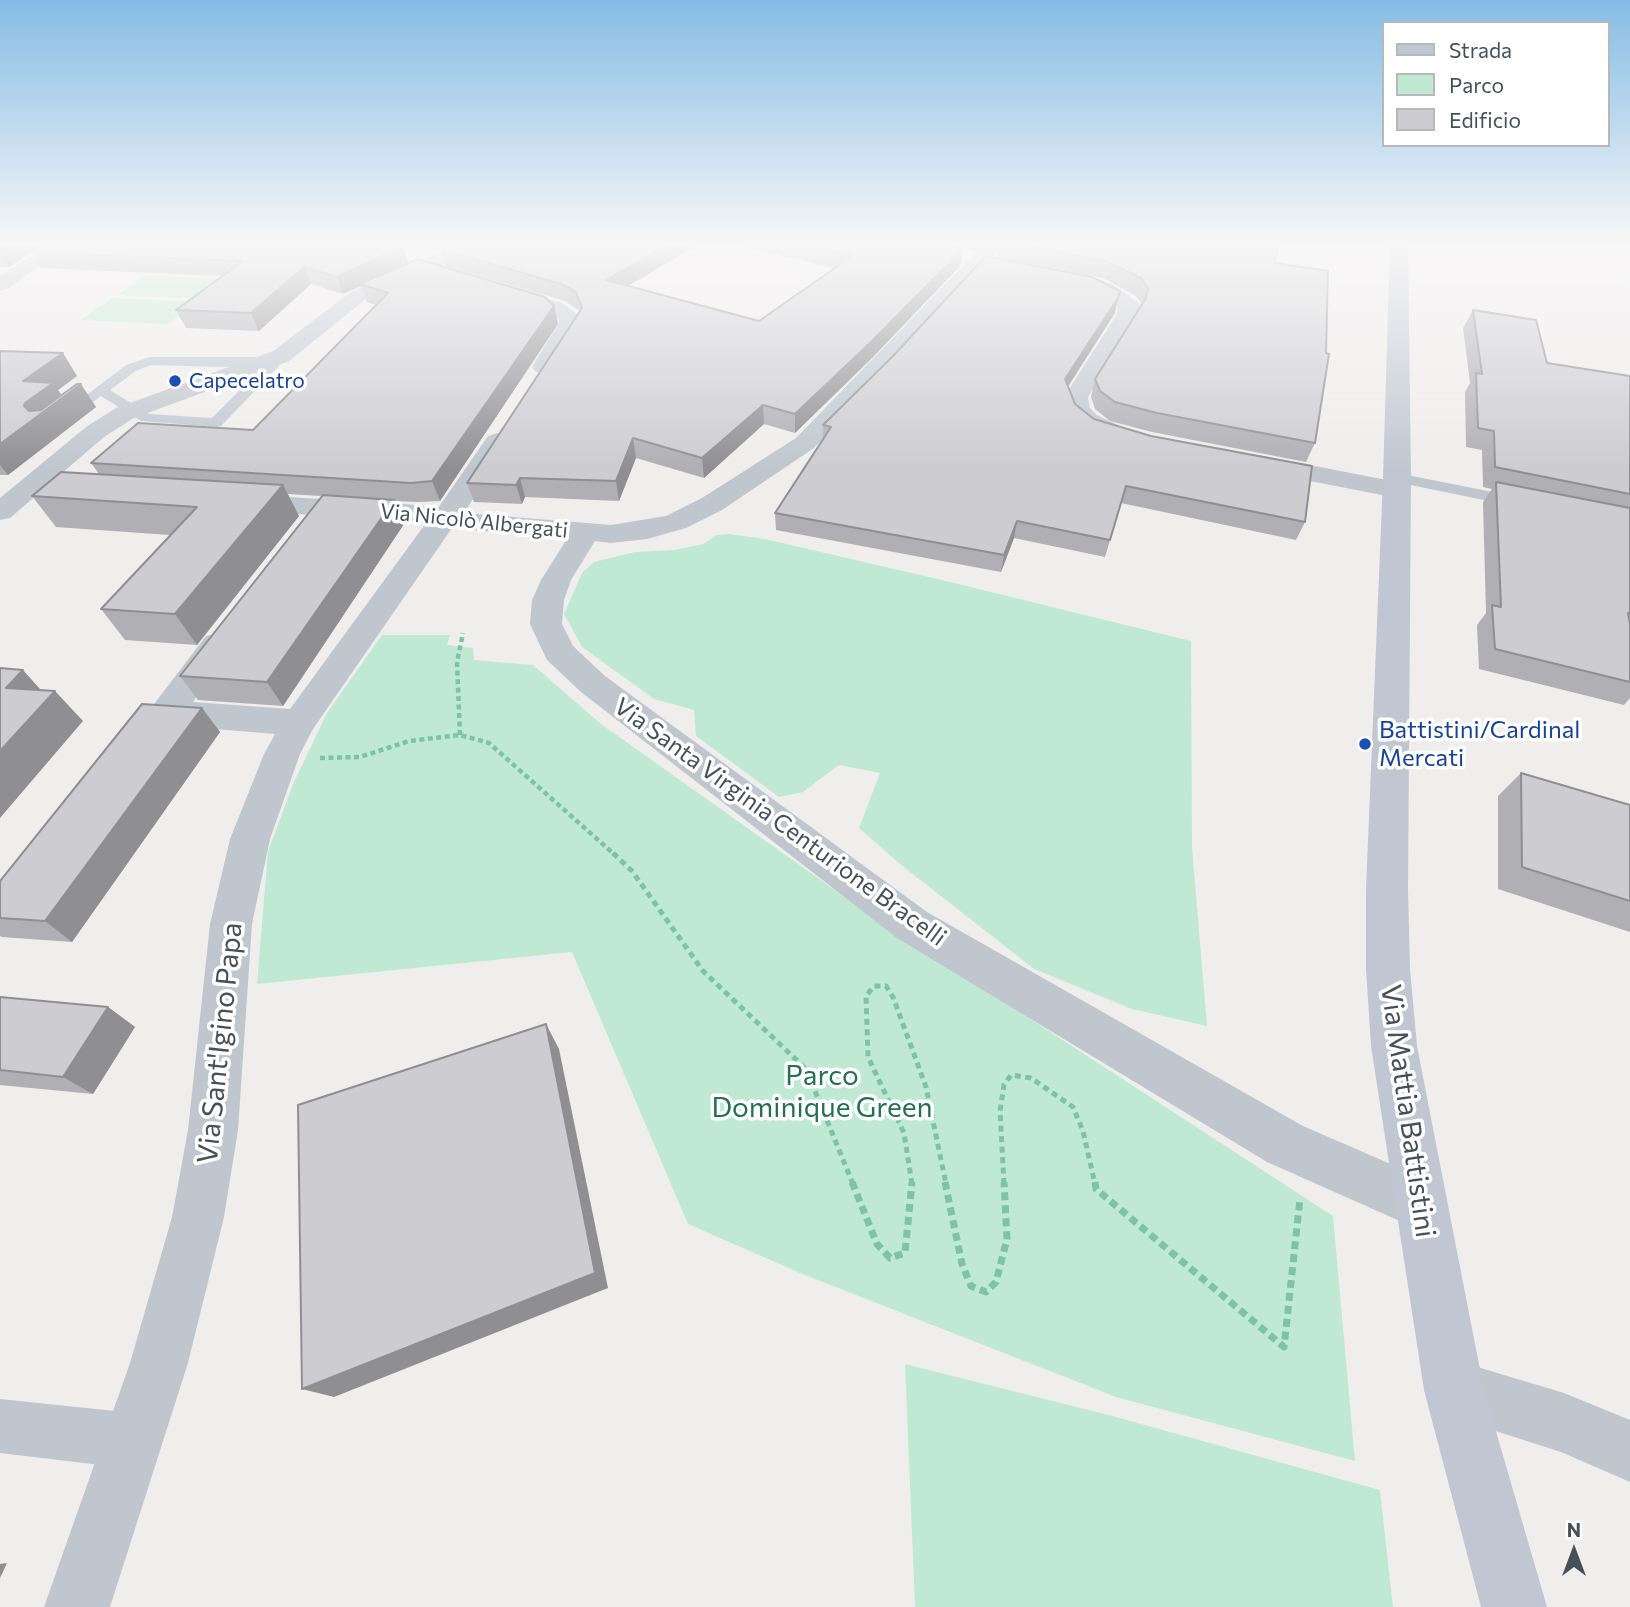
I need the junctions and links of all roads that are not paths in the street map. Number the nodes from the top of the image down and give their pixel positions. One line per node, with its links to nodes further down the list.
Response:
1 (571, 319): 7 (street)
2 (925, 319): 22 (street, Via Nicolò Albergati)
3 (1125, 319): 12 (street)
4 (1398, 319): 14 (main road, Via Mattia Battistini)
5 (326, 320): 6 (street)
6 (270, 361): 8 (lane); 9 (street); 9 (lane)
7 (534, 383)
8 (100, 390): 9 (lane); 11 (lane)
9 (133, 409): 15 (street)
10 (512, 417): 21 (street, Via Sant'Igino Papa)
11 (57, 423)
12 (1135, 439)
13 (1239, 460): 14 (street)
14 (1397, 484): 18 (lane); 26 (main road, Via Mattia Battistini)
15 (14, 488): 16 (street); 20 (street)
16 (63, 491)
17 (215, 500): 19 (street, Via Nicolò Albergati)
18 (1534, 505)
19 (325, 507): 21 (street, Via Nicolò Albergati); 23 (street)
20 (0, 512)
21 (443, 518): 22 (street, Via Nicolò Albergati); 25 (street, Via Sant'Igino Papa)
22 (585, 533): 26 (street, Via Santa Virginia Centurione Bracelli)
23 (299, 541)
24 (240, 615): 25 (street)
25 (291, 738): 29 (street, Via Sant'Igino Papa)
26 (1420, 1204): 27 (main road, Via Mattia Battistini)
27 (1454, 1390): 30 (street); 32 (main road, Via Mattia Battistini)
28 (0, 1426): 29 (street)
29 (134, 1441): 31 (street, Via Sant'Igino Papa)
30 (1630, 1451)
31 (77, 1607)
32 (1514, 1607)

